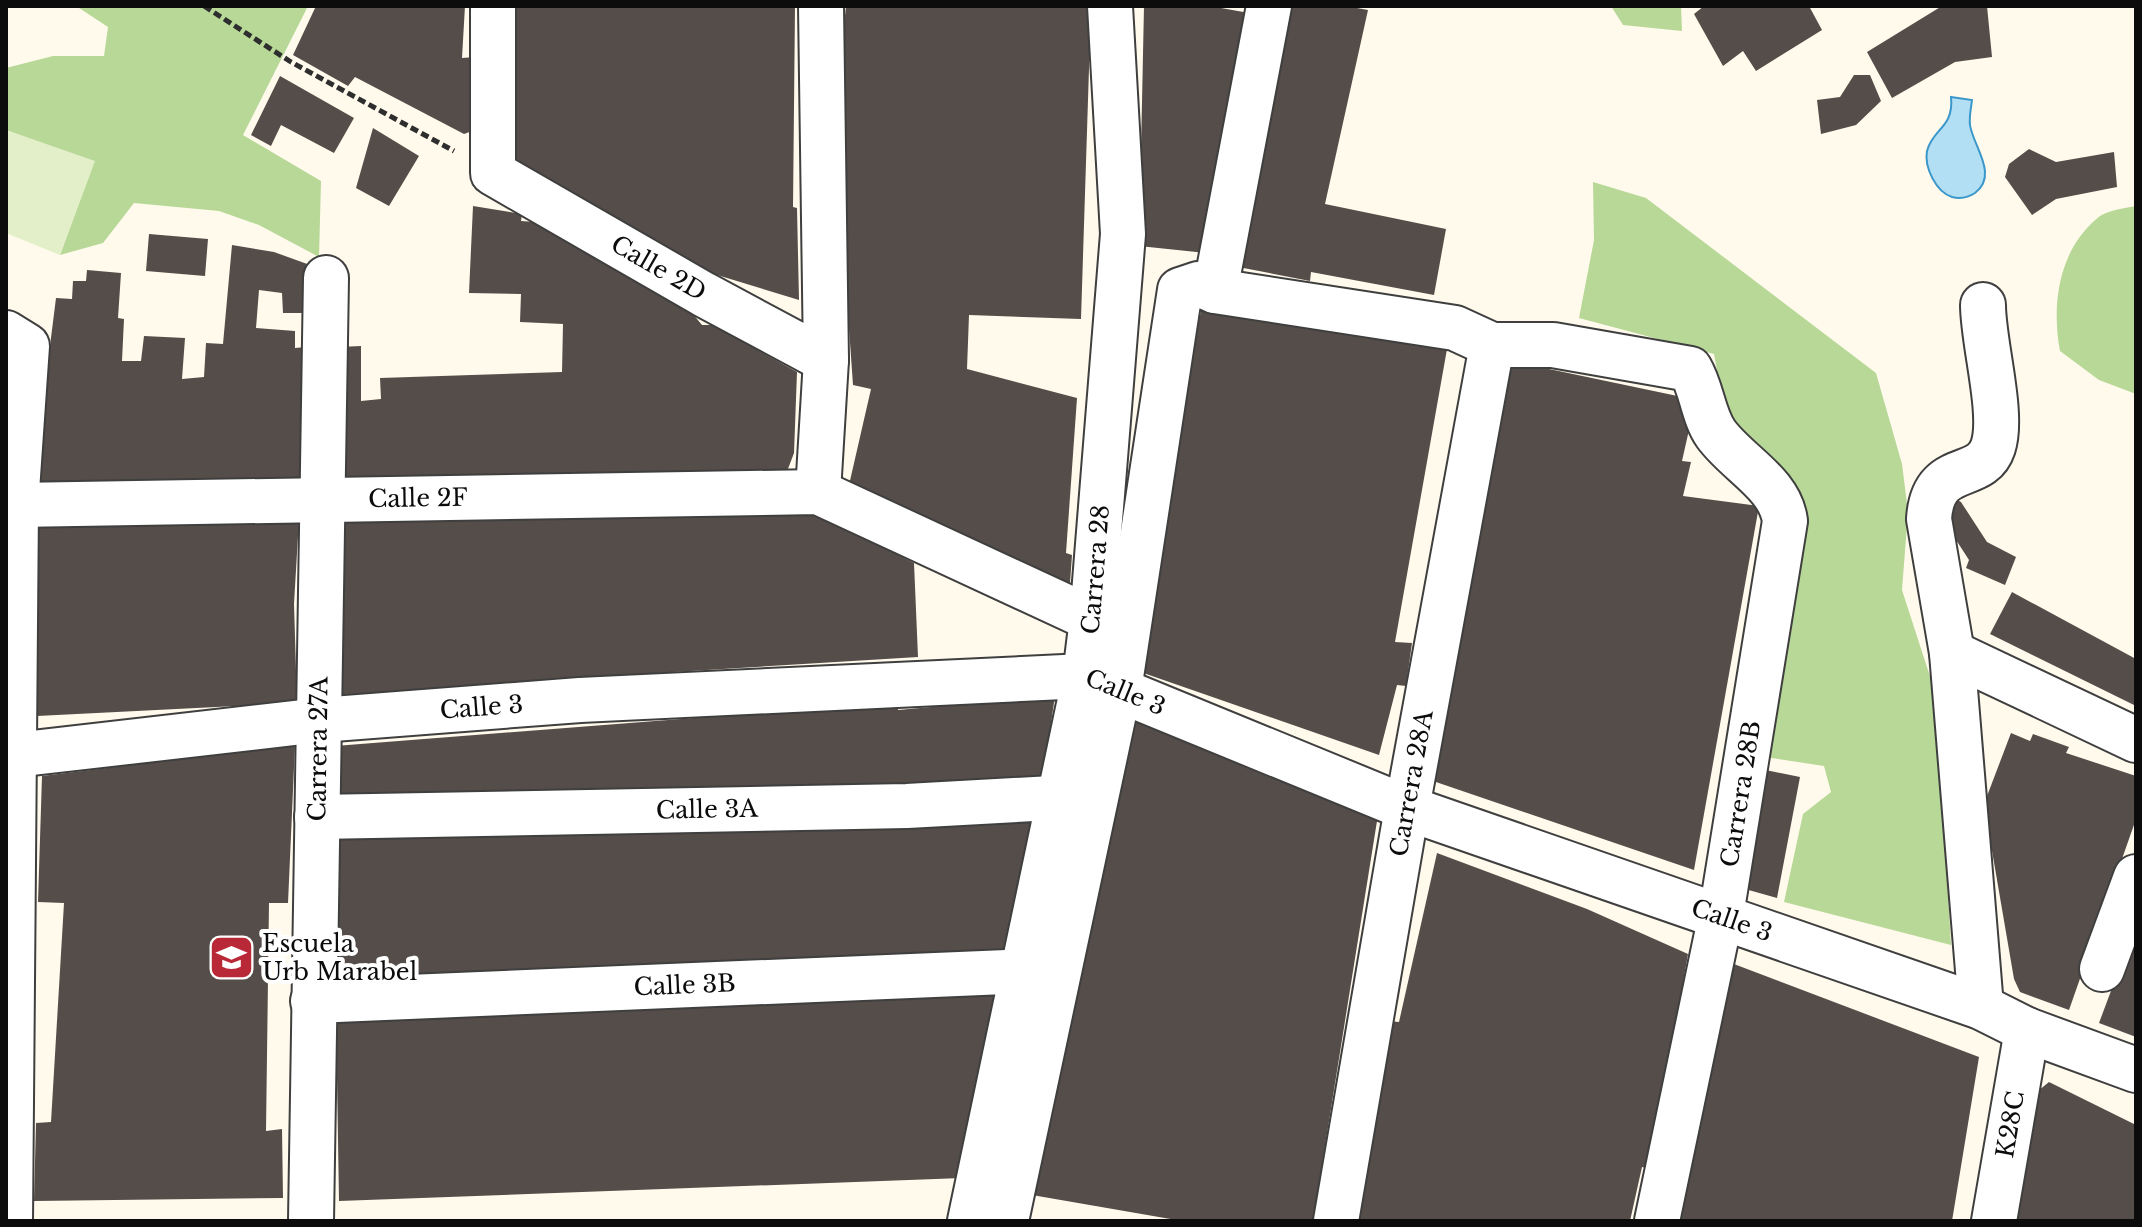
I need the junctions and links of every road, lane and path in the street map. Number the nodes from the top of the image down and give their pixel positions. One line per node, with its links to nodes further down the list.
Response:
1 (204, 6): 6 (path)
2 (493, 6): 6 (street)
3 (821, 6): 12 (street)
4 (1110, 6): 17 (street, Carrera 28)
5 (1269, 6): 8 (street)
6 (493, 173): 12 (street, Calle 2D)
7 (326, 278): 15 (street, Carrera 27A)
8 (1201, 288): 10 (street); 19 (street, Carrera 28)
9 (1983, 305): 18 (street)
10 (1492, 345): 24 (street, Carrera 28A); 27 (street, Carrera 28B)
11 (16, 358): 13 (street)
12 (826, 360): 14 (street)
13 (14, 489): 15 (street, Calle 2F); 16 (street)
14 (818, 492): 15 (street, Calle 2F); 17 (street)
15 (322, 498): 20 (street, Carrera 27A)
16 (11, 586): 22 (street)
17 (1092, 619): 19 (street, Carrera 28)
18 (1952, 653): 21 (street); 32 (street)
19 (1102, 683): 20 (street, Calle 3); 23 (street, Carrera 28); 24 (street, Calle 3)
20 (320, 720): 22 (street, Calle 3); 25 (street, Carrera 27A)
21 (2136, 740)
22 (11, 756): 30 (street)
23 (1077, 797): 25 (street, Calle 3A); 29 (street, Carrera 28)
24 (1407, 808): 27 (street, Calle 3); 38 (street, Carrera 28A)
25 (317, 817): 31 (street, Carrera 27A)
26 (2136, 877): 28 (street)
27 (1721, 915): 32 (street, Calle 3); 39 (street, Carrera 28B)
28 (2102, 969)
29 (1040, 970): 31 (street, Calle 3B); 35 (street, Carrera 28)
30 (10, 987): 36 (street)
31 (313, 1001): 37 (street, Carrera 27A)
32 (1981, 1007): 33 (street, Calle 3)
33 (2027, 1030): 34 (street, Calle 3); 40 (street, K28C)
34 (2136, 1070)
35 (990, 1220)
36 (10, 1221)
37 (311, 1221)
38 (1336, 1221)
39 (1657, 1221)
40 (1994, 1221)

